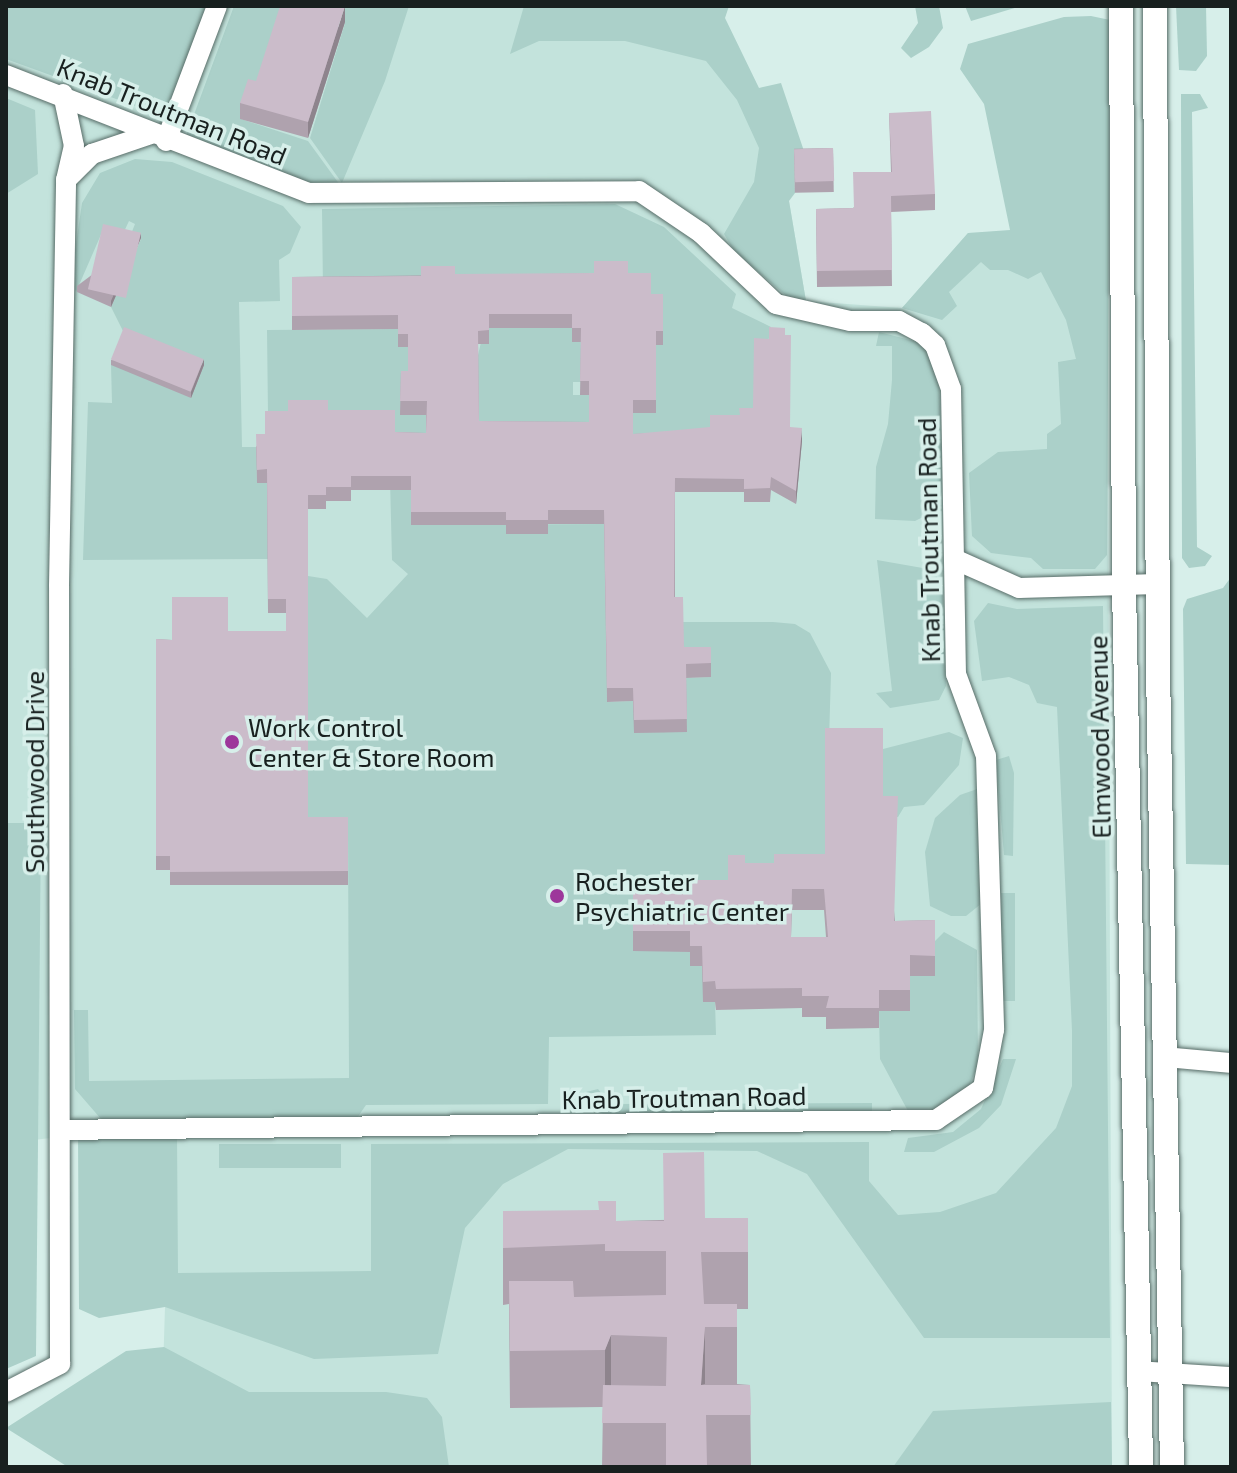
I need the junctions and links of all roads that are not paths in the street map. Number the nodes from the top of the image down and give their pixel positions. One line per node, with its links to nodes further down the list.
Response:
1 (217, 6): 6 (street)
2 (1121, 6): 10 (main road, Elmwood Avenue)
3 (1155, 6): 9 (main road)
4 (6, 75): 5 (street, Knab Troutman Road)
5 (63, 94): 6 (street, Knab Troutman Road); 7 (street, Southwood Drive)
6 (159, 138): 7 (street); 8 (street, Knab Troutman Road)
7 (66, 180): 13 (street, Southwood Drive)
8 (954, 559): 10 (street); 13 (street, Knab Troutman Road)
9 (1158, 584): 10 (street); 11 (main road)
10 (1124, 586): 14 (main road, Elmwood Avenue)
11 (1165, 1057): 12 (street); 15 (main road)
12 (1231, 1063)
13 (61, 1130): 17 (street, Southwood Drive)
14 (1138, 1371): 15 (street); 18 (main road, Elmwood Avenue)
15 (1170, 1371): 16 (street); 19 (main road)
16 (1231, 1377)
17 (6, 1392)
18 (1141, 1467)
19 (1172, 1467)

